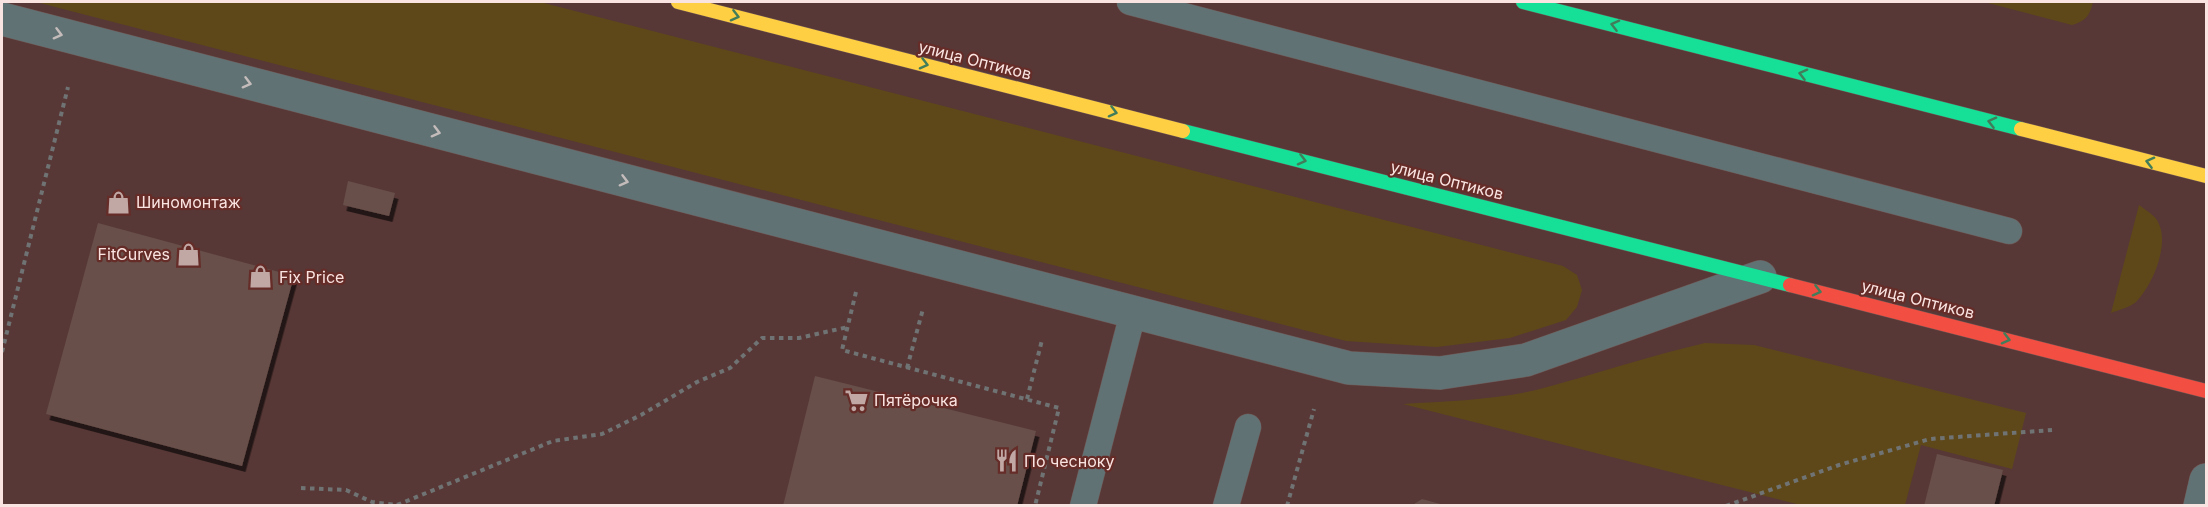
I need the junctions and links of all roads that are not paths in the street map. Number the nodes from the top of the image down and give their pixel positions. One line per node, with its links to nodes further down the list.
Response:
1 (678, 2): 7 (street, улица Оптиков, one-way to 7)
2 (1130, 2): 6 (lane)
3 (1523, 2): 5 (street, one-way to 3)
4 (2, 19): 8 (street, one-way to 8)
5 (2206, 176)
6 (2009, 231)
7 (1760, 277): 8 (street); 9 (street, улица Оптиков, one-way to 9)
8 (1133, 313): 12 (lane)
9 (2206, 391)
10 (1248, 427): 13 (lane)
11 (2206, 480): 14 (street)
12 (1083, 506)
13 (1226, 506)
14 (2200, 506)

